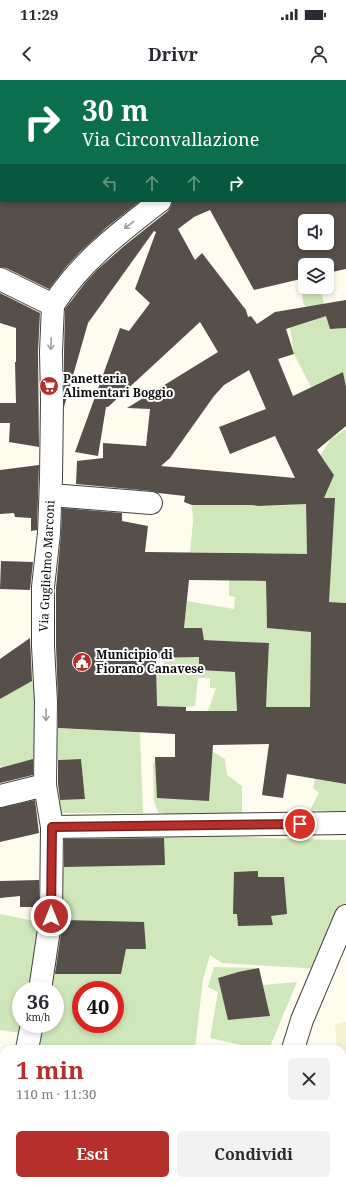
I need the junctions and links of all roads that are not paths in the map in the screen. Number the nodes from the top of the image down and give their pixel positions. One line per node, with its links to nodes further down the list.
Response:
1 (159, 202): 3 (street, one-way to 3)
2 (0, 279): 3 (street)
3 (52, 305): 4 (street, Via Guglielmo Marconi, one-way to 4)
4 (51, 495): 5 (street); 6 (street, Via Guglielmo Marconi, one-way to 6)
5 (151, 504)
6 (45, 785): 7 (street); 9 (street, Via Guglielmo Marconi)
7 (0, 796)
8 (346, 823): 9 (street)
9 (52, 827): 11 (street, Via Guglielmo Marconi)
10 (346, 916): 14 (street)
11 (41, 981)
12 (30, 1033): 13 (street)
13 (28, 1045)
14 (294, 1045)

